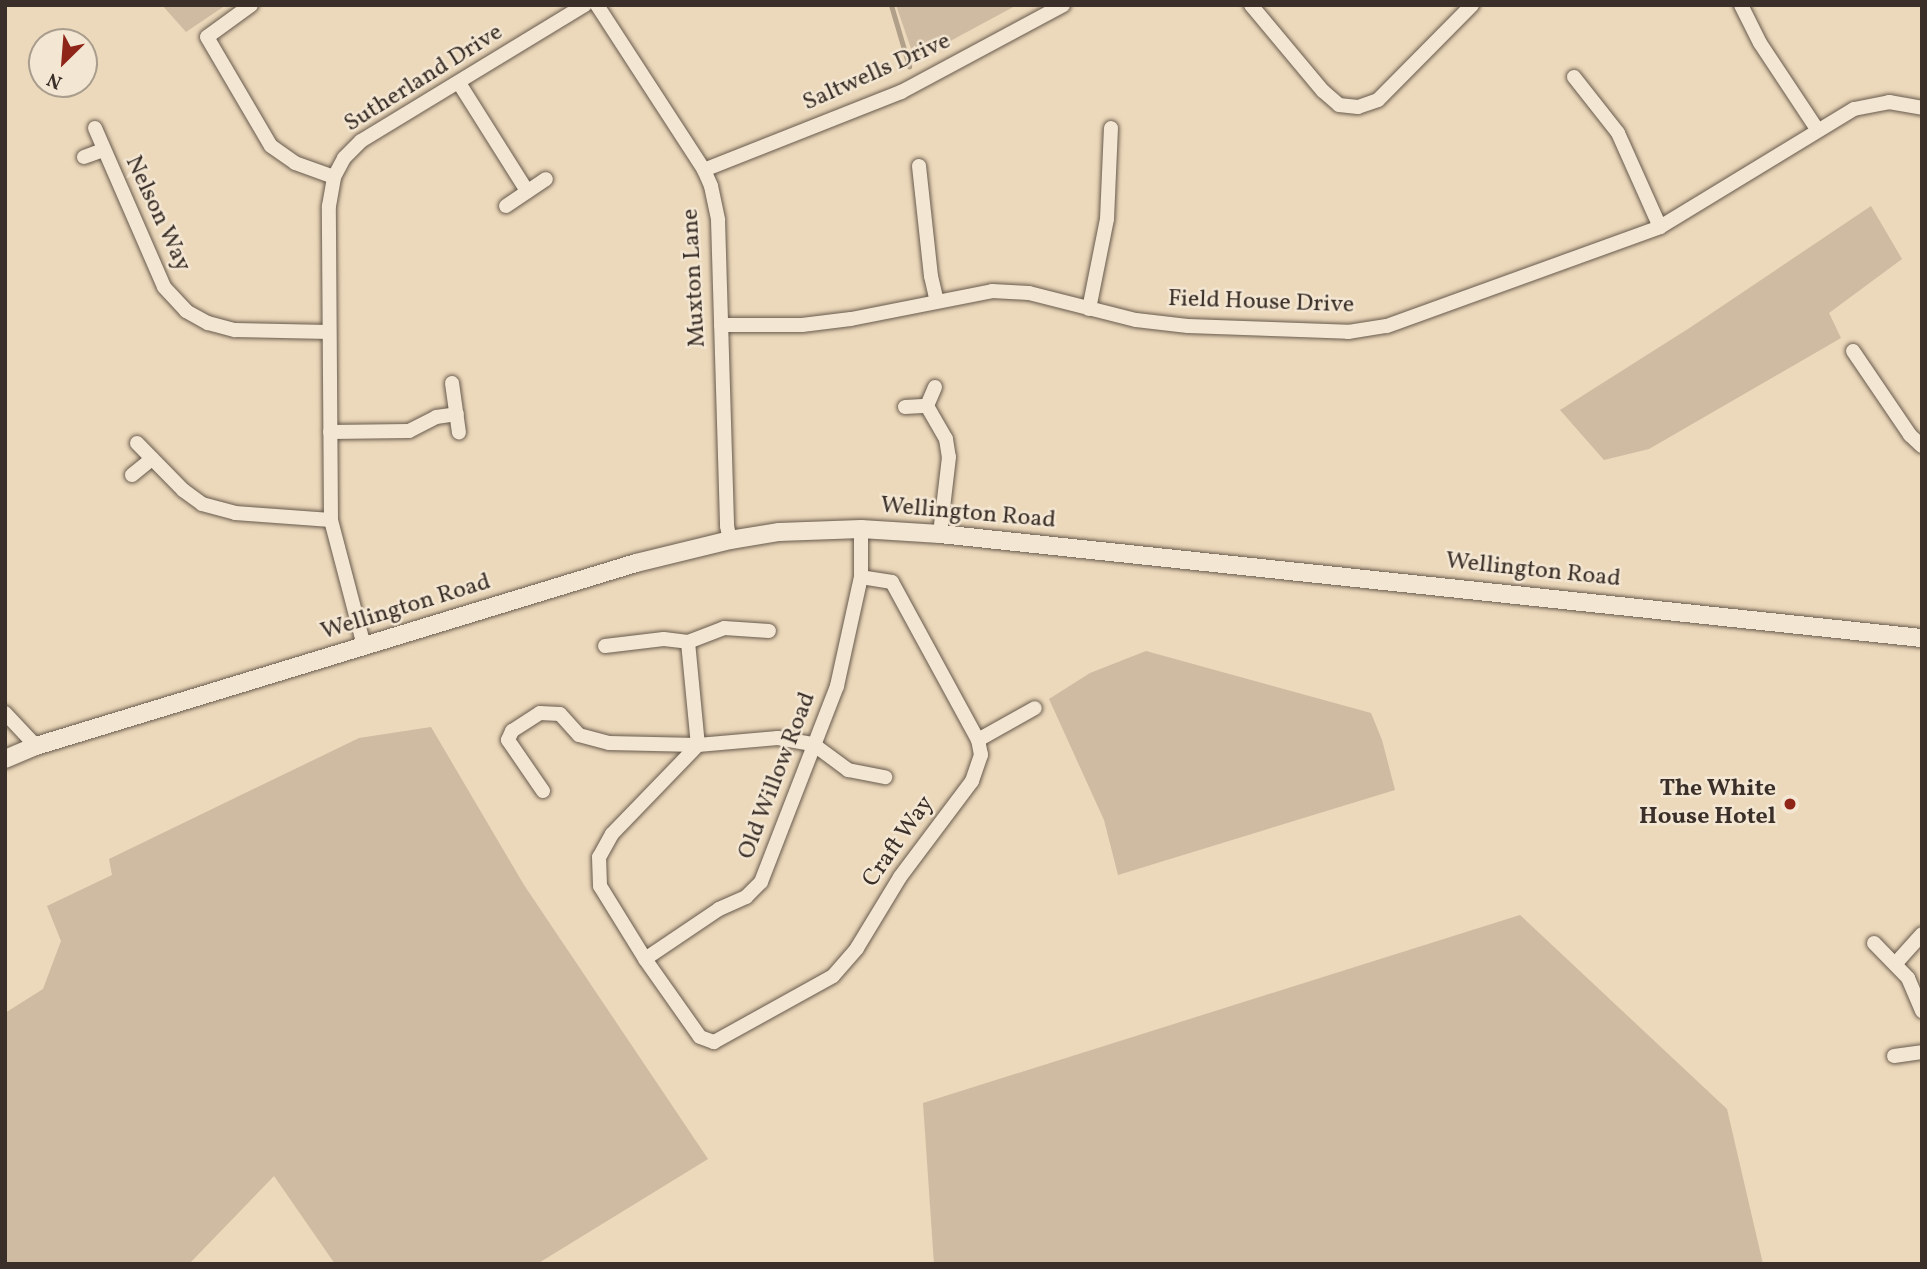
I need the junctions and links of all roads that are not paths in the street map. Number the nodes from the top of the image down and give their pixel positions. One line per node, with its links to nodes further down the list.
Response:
1 (251, 5): 18 (street)
2 (585, 5): 9 (street, Sutherland Drive)
3 (597, 5): 17 (street, Muxton Lane)
4 (1063, 5): 17 (street, Saltwells Drive)
5 (1251, 5): 6 (street)
6 (1472, 5)
7 (1741, 5): 13 (street)
8 (1574, 77): 22 (street)
9 (459, 83): 18 (street, Sutherland Drive); 20 (street)
10 (1922, 108): 13 (street, Field House Drive)
11 (95, 128): 14 (street, Nelson Way)
12 (1111, 128): 24 (street)
13 (1817, 129): 22 (street, Field House Drive)
14 (103, 150): 15 (street, Nelson Way); 26 (street, Nelson Way)
15 (84, 158)
16 (919, 166): 23 (street)
17 (704, 170): 25 (street, Muxton Lane)
18 (334, 177): 26 (street, Sutherland Drive)
19 (546, 179): 20 (street)
20 (527, 191): 21 (street)
21 (506, 206)
22 (1660, 227): 24 (street, Field House Drive)
23 (937, 301): 24 (street, Field House Drive); 25 (street, Field House Drive)
24 (1088, 309)
25 (721, 325): 42 (street, Muxton Lane)
26 (329, 332): 33 (street, Sutherland Drive)
27 (1853, 351): 36 (street)
28 (452, 383): 32 (street)
29 (935, 387): 30 (street)
30 (927, 406): 31 (street); 41 (street)
31 (905, 407)
32 (457, 414): 33 (street); 34 (street)
33 (330, 432): 39 (street, Sutherland Drive)
34 (460, 433)
35 (137, 443): 37 (street)
36 (1922, 446)
37 (152, 459): 38 (street); 39 (street)
38 (132, 475)
39 (331, 520): 47 (street, Sutherland Drive)
40 (861, 529): 41 (street, Wellington Road); 42 (street, Wellington Road); 43 (street)
41 (940, 534): 45 (street, Wellington Road)
42 (730, 540): 47 (street, Wellington Road)
43 (861, 577): 51 (street); 52 (street, Old Willow Road)
44 (769, 631): 46 (street)
45 (1922, 638)
46 (688, 642): 48 (street); 53 (street)
47 (364, 646): 54 (street, Wellington Road)
48 (605, 646)
49 (1035, 708): 51 (street)
50 (5, 713): 54 (street)
51 (978, 740): 60 (street, Craft Way)
52 (813, 744): 53 (street); 56 (street); 60 (street, Old Willow Road)
53 (698, 745): 57 (street); 60 (street)
54 (36, 746): 55 (street, Wellington Road)
55 (5, 759)
56 (885, 777)
57 (542, 791)
58 (1922, 934): 61 (street)
59 (1874, 943): 61 (street)
60 (645, 959)
61 (1896, 962): 62 (street)
62 (1922, 1011)
63 (1922, 1052): 64 (street)
64 (1894, 1056)

